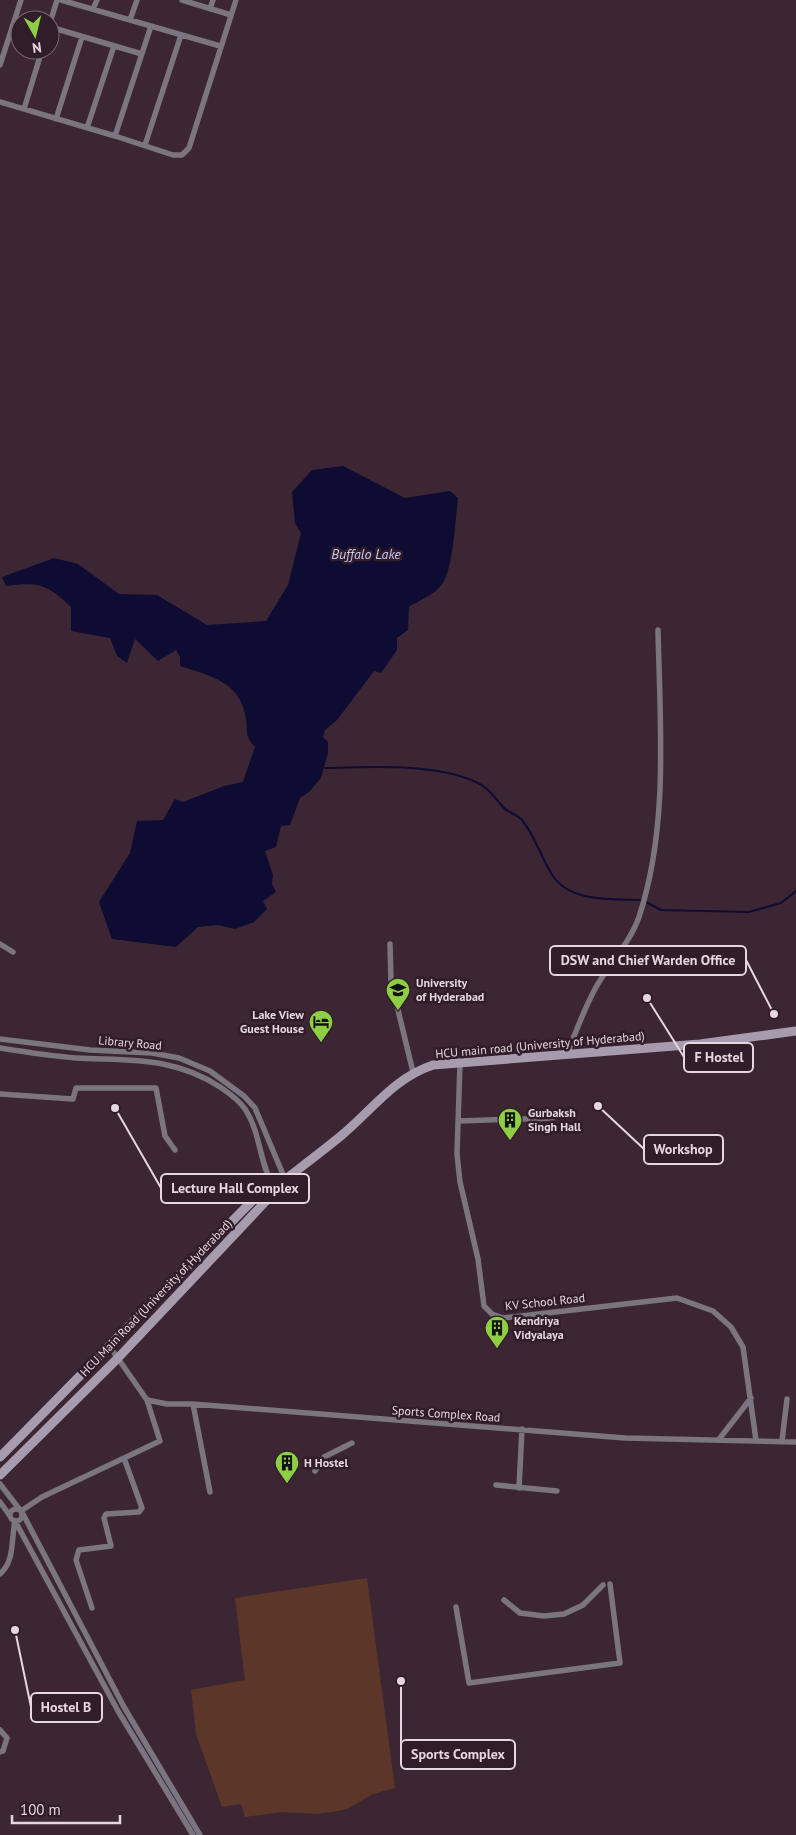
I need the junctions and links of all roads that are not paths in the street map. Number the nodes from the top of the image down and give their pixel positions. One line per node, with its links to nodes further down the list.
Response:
1 (21, 0): 20 (street)
2 (59, 0): 8 (street)
3 (96, 0): 8 (street)
4 (137, 0): 11 (street)
5 (182, 0): 9 (street)
6 (213, 0): 9 (street)
7 (236, 0): 10 (street)
8 (93, 9): 11 (street)
9 (210, 9): 10 (street)
10 (231, 15): 17 (street)
11 (130, 20): 12 (street)
12 (151, 26): 14 (street); 18 (street)
13 (60, 30): 15 (street)
14 (181, 34): 17 (street); 26 (street)
15 (82, 37): 16 (street); 23 (street)
16 (114, 46): 18 (street); 24 (street)
17 (220, 46): 26 (street)
18 (142, 54): 25 (street)
19 (39, 60): 22 (street)
20 (0, 65)
21 (0, 102): 22 (street)
22 (24, 109): 23 (street)
23 (56, 119): 24 (street)
24 (87, 128): 25 (street)
25 (115, 136): 26 (street)
26 (145, 146)
27 (658, 630): 34 (street)
28 (0, 944): 30 (street)
29 (390, 944): 36 (street)
30 (13, 952)
31 (796, 1031): 34 (street, HCU main road (University of Hyderabad))
32 (0, 1039): 41 (street, Library Road)
33 (0, 1048): 42 (street)
34 (567, 1056): 35 (street, HCU main road (University of Hyderabad))
35 (460, 1063): 36 (street, HCU main road (University of Hyderabad)); 39 (street, KV School Road)
36 (414, 1072): 41 (street, HCU main road (University of Hyderabad))
37 (0, 1094): 40 (street)
38 (553, 1118): 39 (street)
39 (458, 1121): 45 (street, KV School Road)
40 (175, 1150)
41 (285, 1179): 42 (street, HCU main road (University of Hyderabad))
42 (271, 1190): 43 (street, HCU Main Road (University of Hyderabad)); 44 (street, HCU Main Road (University of Hyderabad))
43 (110, 1347): 44 (street); 55 (street, HCU Main Road (University of Hyderabad))
44 (118, 1358): 47 (street); 58 (street, HCU Main Road (University of Hyderabad))
45 (751, 1398): 50 (street); 51 (street, KV School Road)
46 (787, 1399): 52 (street)
47 (147, 1400): 48 (street, Sports Complex Road); 56 (street)
48 (193, 1404): 49 (street, Sports Complex Road); 62 (street)
49 (522, 1430): 50 (street, Sports Complex Road); 61 (street)
50 (720, 1438): 51 (street, Sports Complex Road)
51 (756, 1440): 52 (street, Sports Complex Road)
52 (782, 1441): 53 (street, Sports Complex Road)
53 (796, 1442)
54 (352, 1443): 57 (street)
55 (0, 1458)
56 (124, 1458): 65 (street); 70 (street)
57 (316, 1471)
58 (0, 1475)
59 (0, 1484): 65 (street)
60 (496, 1485): 61 (street)
61 (518, 1488): 63 (street)
62 (210, 1492)
63 (557, 1492)
64 (0, 1502): 66 (street)
65 (21, 1511): 66 (street); 66 (street); 71 (street)
66 (12, 1518): 67 (street); 72 (street)
67 (0, 1574)
68 (504, 1600): 69 (street)
69 (456, 1607)
70 (92, 1608)
71 (124, 1707): 72 (street); 76 (street)
72 (118, 1711): 75 (street)
73 (0, 1730): 74 (street)
74 (0, 1752)
75 (193, 1835)
76 (200, 1835)

